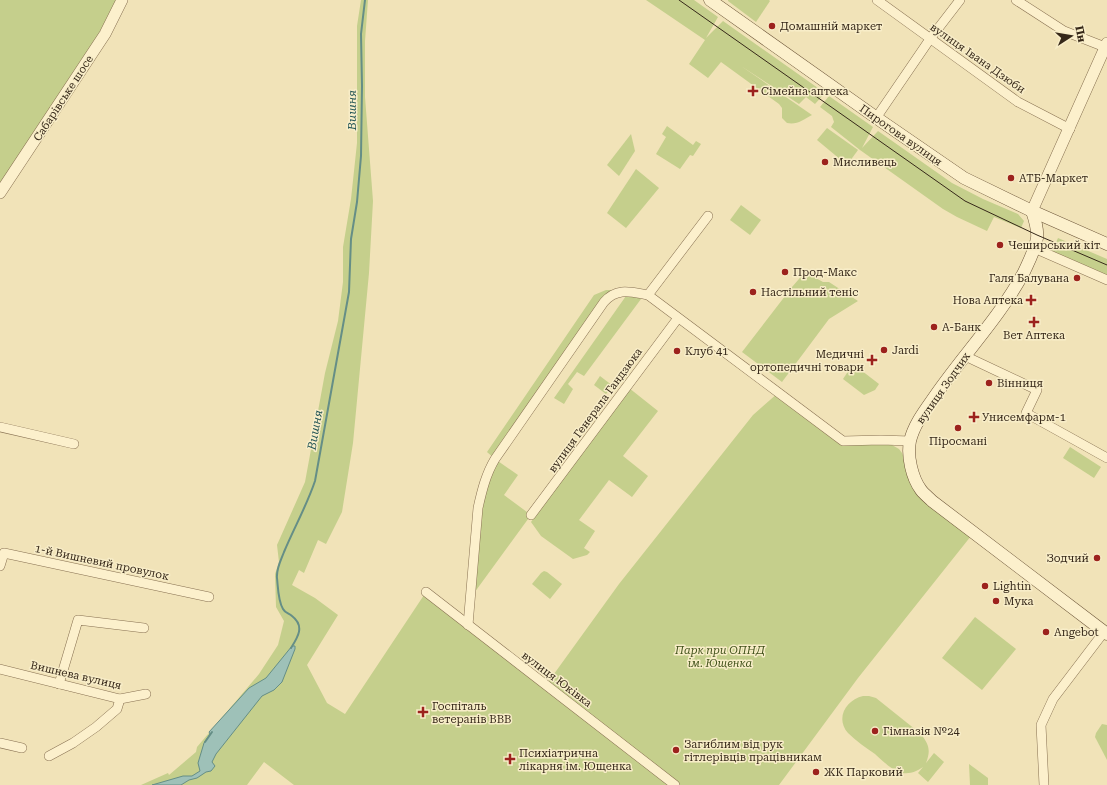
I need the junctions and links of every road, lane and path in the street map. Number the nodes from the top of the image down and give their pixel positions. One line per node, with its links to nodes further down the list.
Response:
1 (122, 0): 10 (street, Сабарівське шосе)
2 (710, 0): 8 (main road, Пирогова вулиця)
3 (877, 0): 6 (street, вулиця Івана Дзюби)
4 (960, 0): 6 (street)
5 (1016, 0): 7 (street)
6 (930, 39): 8 (street); 9 (street, вулиця Івана Дзюби)
7 (1105, 50): 9 (street)
8 (876, 118): 11 (main road, Пирогова вулиця)
9 (1070, 129): 11 (street)
10 (0, 193)
11 (1032, 211): 13 (main road, Пирогова вулиця); 14 (main road, вулиця Зодчих)
12 (708, 216): 16 (street)
13 (1107, 244)
14 (1034, 248): 15 (street); 18 (main road, вулиця Зодчих)
15 (1107, 280)
16 (648, 294): 17 (street); 27 (street)
17 (678, 318): 20 (street); 23 (street, вулиця Генерала Гандзюка)
18 (964, 356): 20 (main road, вулиця Зодчих); 22 (street)
19 (0, 427): 21 (street)
20 (910, 441): 29 (main road, вулиця Зодчих)
21 (74, 444)
22 (1107, 458)
23 (531, 515)
24 (0, 566): 26 (street, 1-й Вишневий провулок)
25 (426, 592): 27 (street, вулиця Юківка)
26 (209, 597)
27 (468, 625): 37 (street, вулиця Юківка)
28 (144, 628): 31 (street)
29 (1106, 633): 38 (street)
30 (0, 669): 31 (street, Вишнева вулиця)
31 (59, 684): 33 (street, Вишнева вулиця)
32 (146, 694): 33 (street, Вишнева вулиця)
33 (120, 699): 36 (street)
34 (0, 743): 35 (street)
35 (22, 748)
36 (49, 756)
37 (675, 785)
38 (1044, 785)

